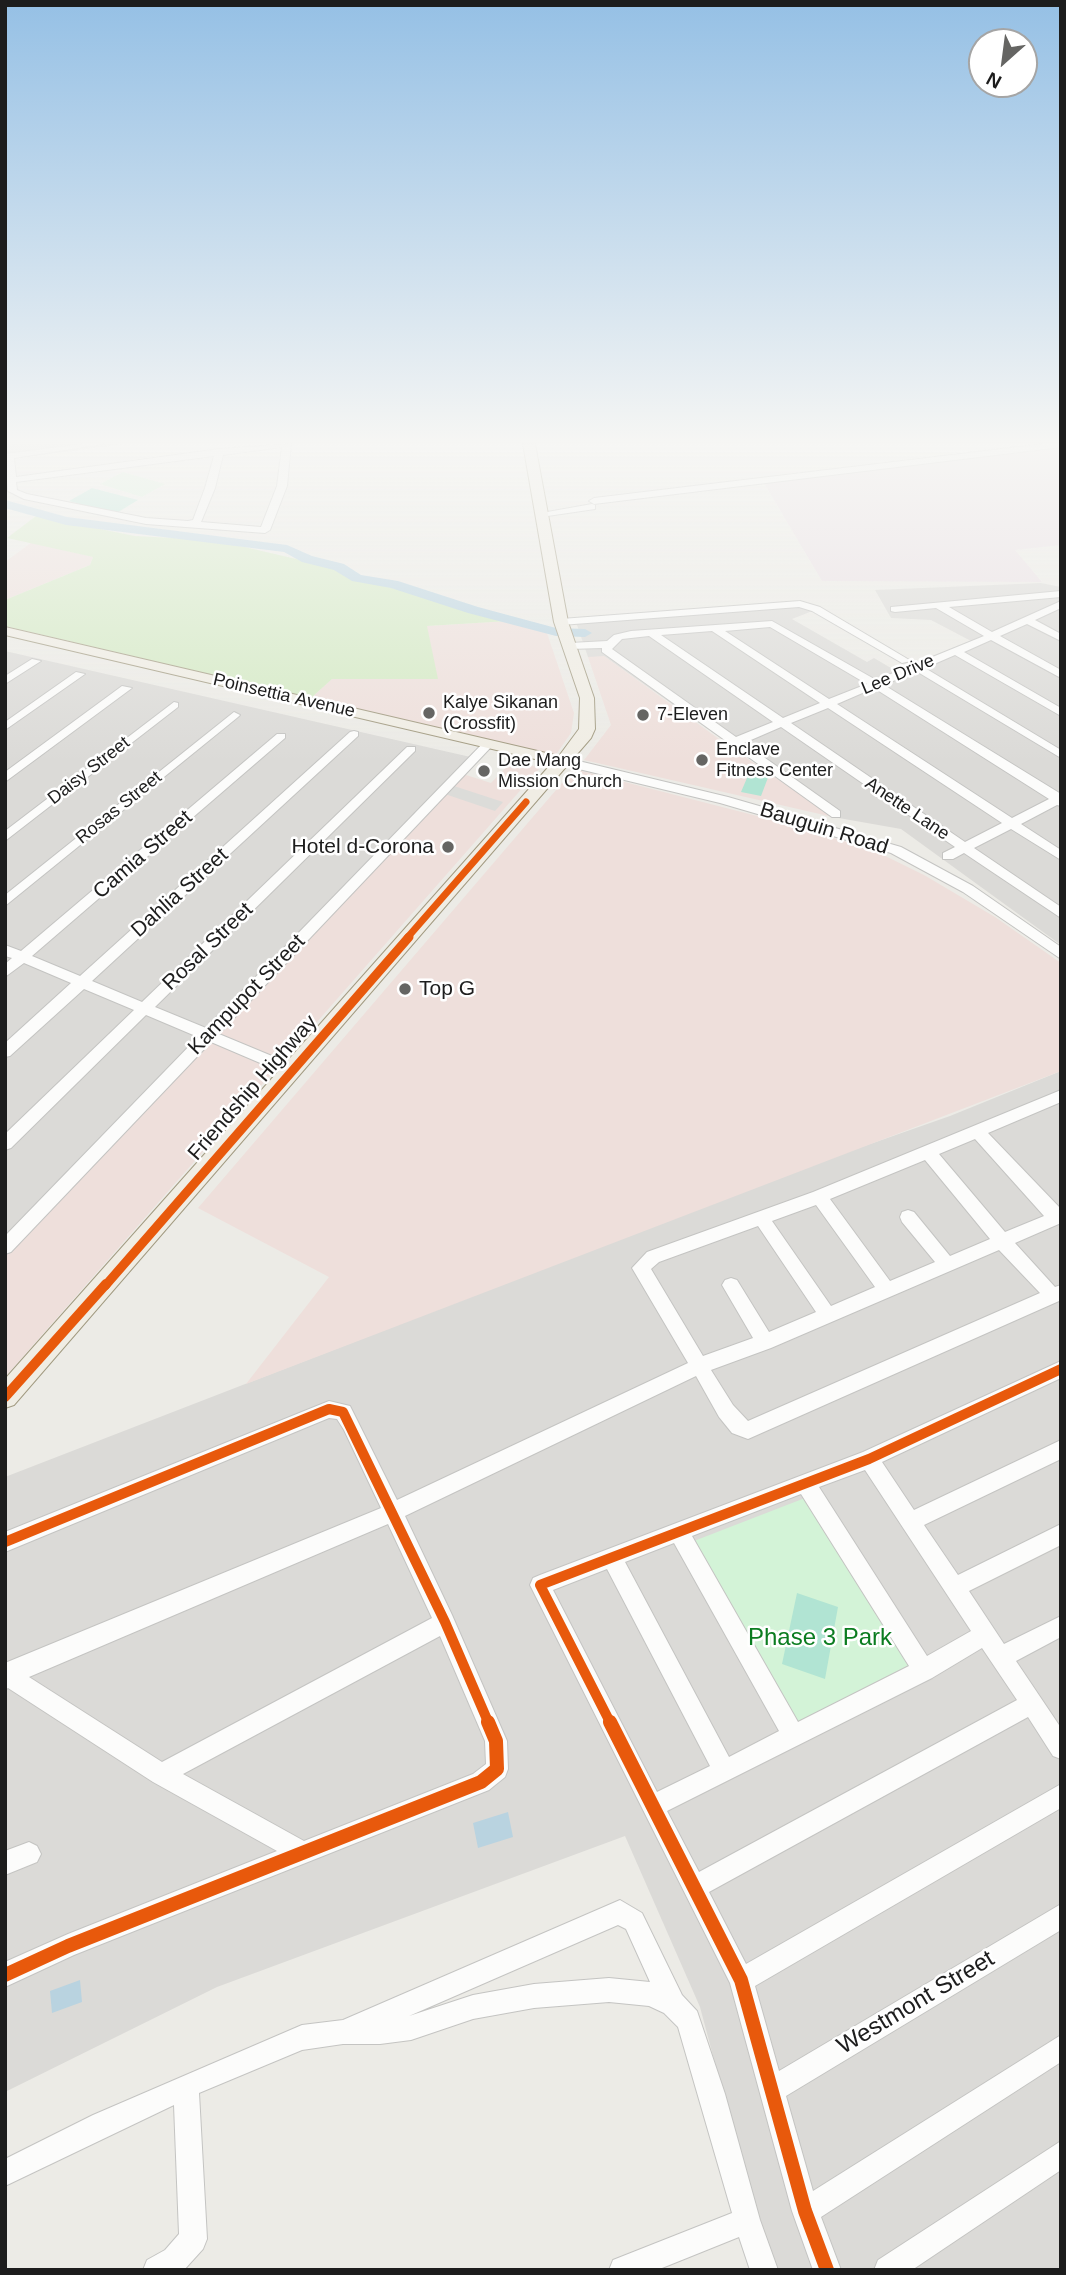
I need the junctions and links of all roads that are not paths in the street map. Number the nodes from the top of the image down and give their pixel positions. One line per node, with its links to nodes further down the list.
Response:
1 (550, 550): 12 (main road, Friendship Highway)
2 (1061, 594): 4 (street)
3 (1061, 604): 6 (street, Lee Drive)
4 (937, 605): 5 (street); 10 (street)
5 (895, 609)
6 (1027, 620): 10 (street, Lee Drive); 11 (street)
7 (712, 627): 9 (street); 20 (street); 22 (street)
8 (5, 631): 30 (main road, Poinsettia Avenue)
9 (650, 632): 13 (street); 26 (street, Anette Lane)
10 (992, 636): 14 (street, Lee Drive); 18 (street)
11 (1061, 638)
12 (572, 642): 13 (street); 16 (street); 34 (main road, Friendship Highway)
13 (608, 647): 31 (street)
14 (955, 651): 16 (street, Lee Drive); 24 (street)
15 (36, 661): 19 (street)
16 (911, 664): 20 (street, Lee Drive); 33 (street)
17 (80, 674): 27 (street)
18 (1061, 675)
19 (5, 681)
20 (876, 684): 22 (street, Lee Drive); 36 (street)
21 (126, 688): 35 (street)
22 (829, 704): 26 (street, Lee Drive); 38 (street)
23 (174, 705): 39 (street, Daisy Street)
24 (1061, 713)
25 (234, 715): 43 (street, Rosas Street)
26 (782, 723): 31 (street, Lee Drive); 40 (street, Anette Lane)
27 (5, 727)
28 (354, 734): 49 (street, Dahlia Street)
29 (281, 736): 47 (street, Camia Street)
30 (489, 743): 34 (main road, Poinsettia Avenue); 51 (street, Kampupot Street)
31 (735, 743): 37 (street)
32 (411, 749): 50 (street, Rosal Street)
33 (1061, 754)
34 (558, 761): 46 (street, Bauguin Road); 53 (main road, Friendship Highway)
35 (5, 778)
36 (1060, 800): 38 (street)
37 (836, 814)
38 (1011, 823): 40 (street); 42 (street)
39 (5, 837)
40 (963, 847): 41 (street); 44 (street, Anette Lane)
41 (948, 856)
42 (1061, 856)
43 (5, 902)
44 (1061, 914)
45 (5, 950): 47 (street)
46 (1061, 954)
47 (23, 958): 48 (street, Camia Street); 49 (street)
48 (5, 972)
49 (81, 982): 50 (street); 52 (street, Dahlia Street)
50 (144, 1009): 51 (street); 56 (street, Rosal Street)
51 (208, 1036): 53 (street); 63 (street, Kampupot Street)
52 (5, 1052)
53 (291, 1070): 72 (main road, Friendship Highway)
54 (1061, 1096): 55 (street)
55 (978, 1132): 57 (street); 60 (street)
56 (5, 1144)
57 (928, 1152): 58 (street); 62 (street)
58 (819, 1197): 61 (street); 66 (street)
59 (908, 1217): 64 (street)
60 (1058, 1217): 62 (street)
61 (762, 1219): 68 (street); 70 (street)
62 (1002, 1241): 64 (street); 67 (street)
63 (5, 1247)
64 (947, 1265): 66 (street)
65 (731, 1285): 69 (street)
66 (886, 1289): 68 (street)
67 (1057, 1294): 70 (street)
68 (827, 1314): 69 (street)
69 (765, 1342): 70 (street)
70 (699, 1366): 76 (street)
71 (1061, 1369): 74 (street)
72 (5, 1396)
73 (1061, 1449): 77 (street)
74 (869, 1459): 75 (street); 77 (street)
75 (806, 1485): 78 (street); 87 (street)
76 (393, 1511): 80 (street); 83 (street); 88 (street)
77 (909, 1522): 82 (street)
78 (679, 1533): 81 (street); 90 (street)
79 (1061, 1534): 82 (street)
80 (5, 1542)
81 (611, 1558): 92 (street); 95 (street)
82 (954, 1588): 85 (street)
83 (445, 1622): 93 (street); 96 (street)
84 (1061, 1626): 86 (street)
85 (985, 1634): 86 (street); 87 (street)
86 (1000, 1658): 89 (street)
87 (924, 1670): 90 (street)
88 (6, 1676): 93 (street)
89 (1031, 1704): 91 (street); 99 (street)
90 (794, 1736): 92 (street)
91 (1058, 1737)
92 (725, 1772): 95 (street)
93 (161, 1774): 96 (street)
94 (1061, 1795): 102 (street)
95 (652, 1807): 99 (street)
96 (303, 1853): 101 (street)
97 (29, 1854): 98 (street)
98 (5, 1863)
99 (693, 1888): 102 (street)
100 (1061, 1916): 107 (street, Westmont Street)
101 (5, 1975)
102 (741, 1980): 107 (street)
103 (673, 2004): 104 (street); 104 (street); 111 (street)
104 (343, 2032): 106 (street)
105 (1061, 2047): 110 (street)
106 (186, 2086): 109 (street); 112 (street)
107 (771, 2090): 110 (street)
108 (1061, 2154): 116 (street)
109 (5, 2173)
110 (805, 2211): 115 (street)
111 (747, 2220): 113 (street); 114 (street)
112 (157, 2270)
113 (622, 2270)
114 (764, 2270)
115 (827, 2270)
116 (888, 2270)

